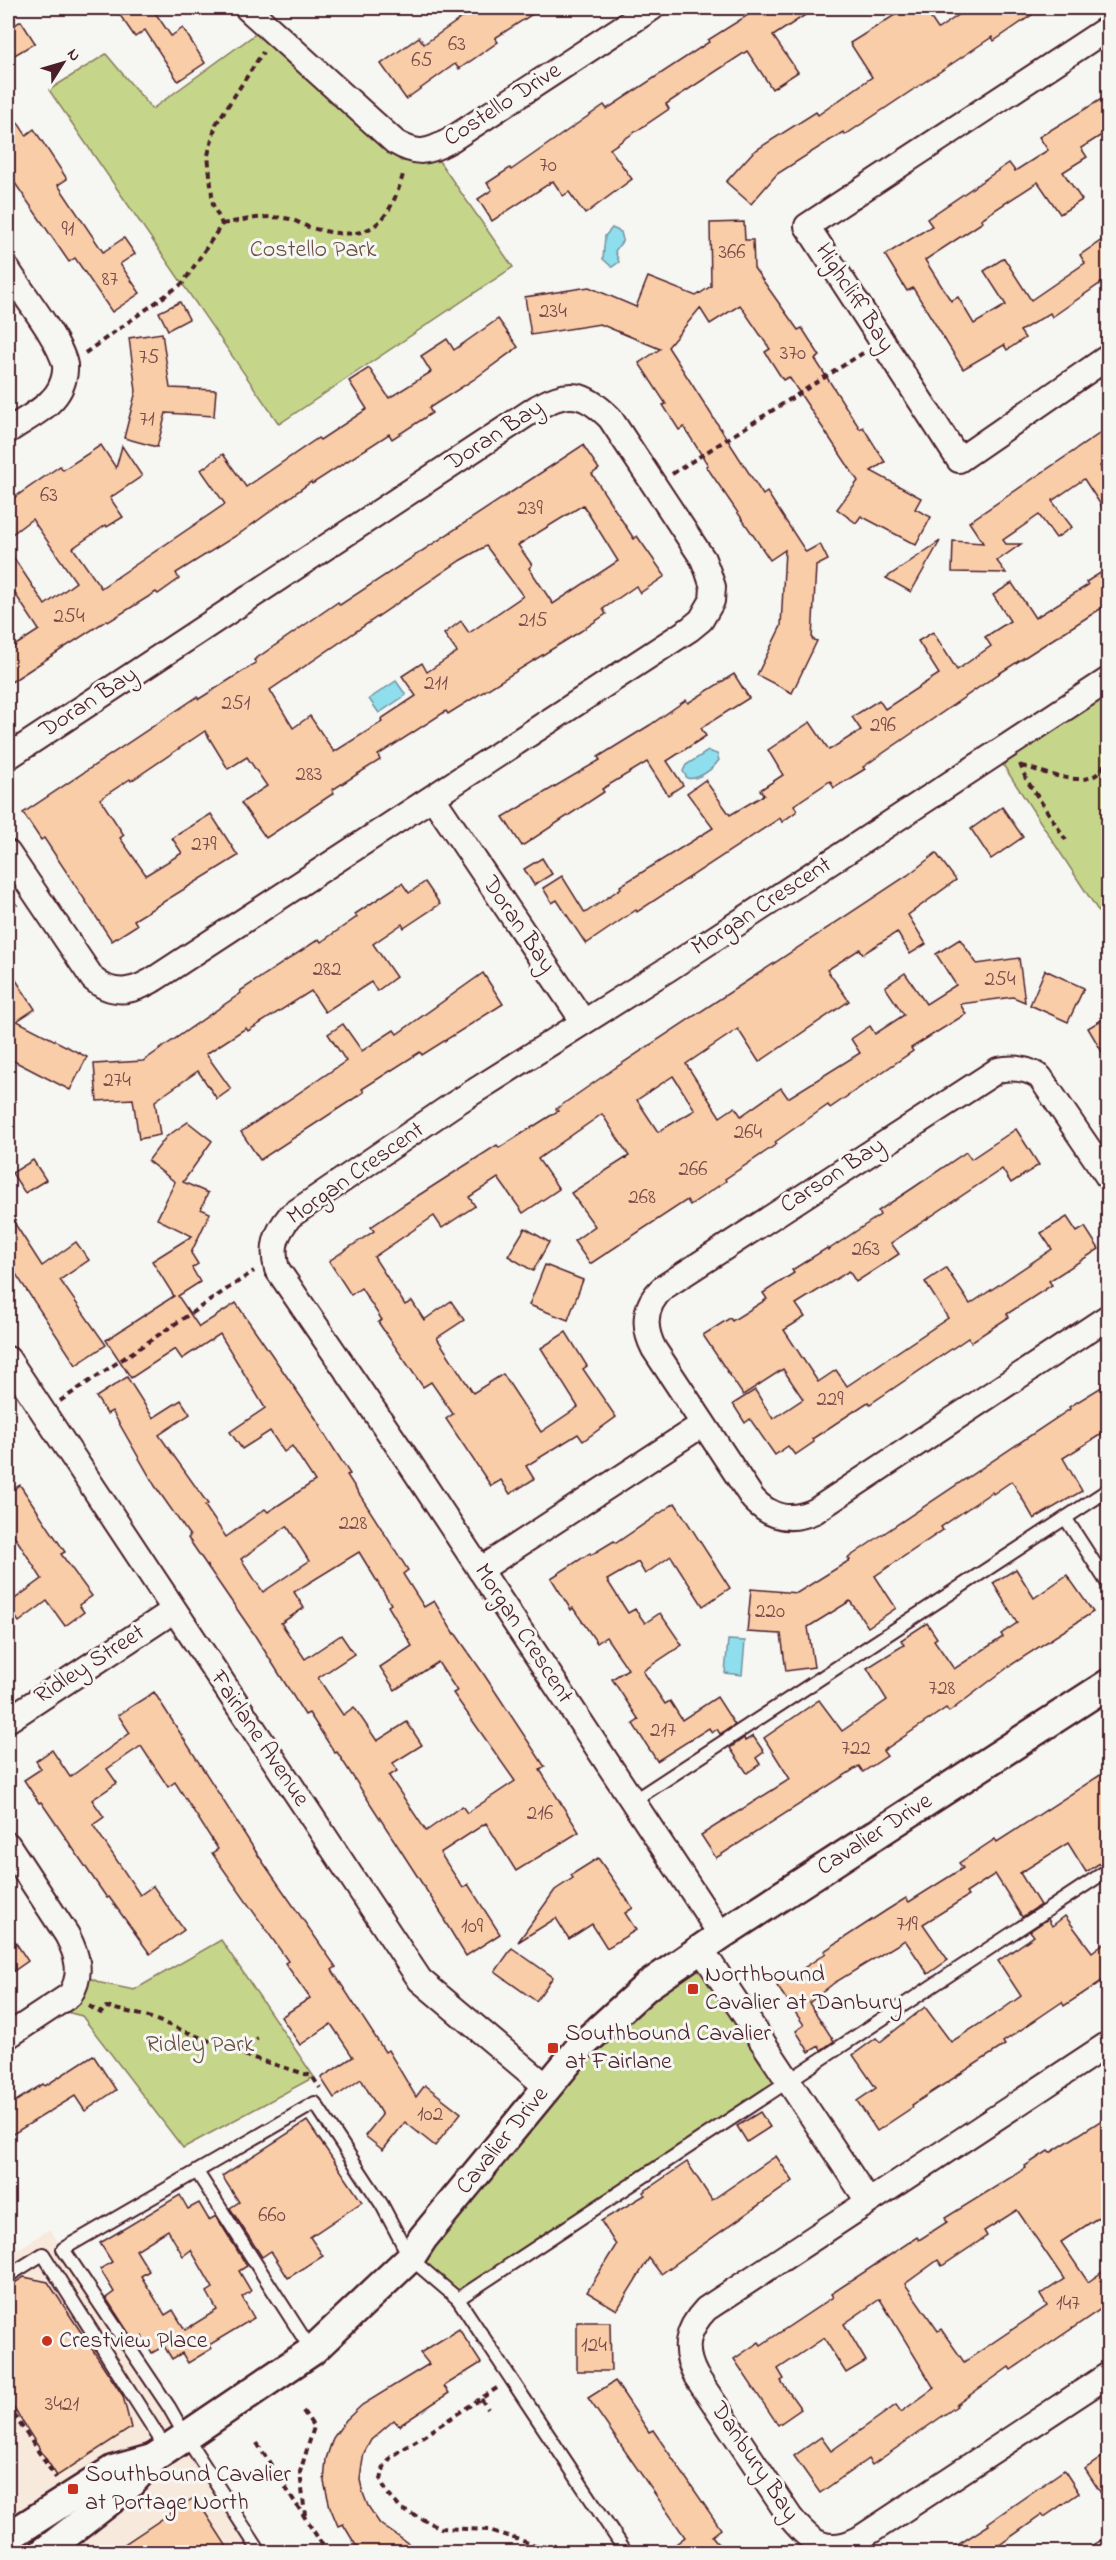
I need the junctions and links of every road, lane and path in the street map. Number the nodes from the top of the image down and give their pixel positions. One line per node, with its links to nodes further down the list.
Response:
1 (247, 8): 4 (street)
2 (652, 8): 5 (street, Costello Drive)
3 (1108, 28): 8 (street, Highcliff Bay)
4 (276, 34): 5 (street); 6 (path)
5 (409, 150): 6 (path)
6 (222, 224): 10 (path)
7 (8, 270): 10 (street)
8 (882, 341): 9 (street, Highcliff Bay); 12 (path)
9 (1108, 357)
10 (65, 367): 11 (street)
11 (8, 431)
12 (654, 486): 15 (street, Doran Bay); 16 (street, Doran Bay)
13 (1108, 680): 19 (street, Morgan Crescent)
14 (1108, 752): 17 (path)
15 (8, 757)
16 (433, 798): 18 (street, Doran Bay); 19 (street, Doran Bay)
17 (1066, 840)
18 (8, 853)
19 (584, 1021): 21 (street, Morgan Crescent)
20 (1108, 1177): 25 (street, Carson Bay)
21 (274, 1258): 24 (path); 28 (street, Morgan Crescent)
22 (1108, 1317): 25 (street, Carson Bay)
23 (8, 1359): 24 (street, Fairlane Avenue)
24 (42, 1413): 30 (street, Fairlane Avenue)
25 (703, 1424): 28 (street)
26 (1108, 1490): 27 (lane)
27 (1066, 1519): 29 (lane); 33 (lane)
28 (480, 1570): 33 (street, Morgan Crescent)
29 (1108, 1584)
30 (173, 1611): 32 (street, Ridley Street); 43 (street, Fairlane Avenue)
31 (1108, 1684): 36 (street, Cavalier Drive)
32 (8, 1720)
33 (633, 1801): 36 (street, Morgan Crescent)
34 (8, 1845): 37 (street)
35 (1108, 1870): 42 (lane)
36 (711, 1942): 42 (street); 43 (street, Cavalier Drive)
37 (70, 1995): 38 (street); 41 (path)
38 (8, 2036)
39 (258, 2038): 41 (path)
40 (1108, 2044): 46 (street, Danbury Bay)
41 (238, 2052): 44 (path)
42 (788, 2079): 46 (street); 49 (lane)
43 (547, 2087): 47 (street, Cavalier Drive)
44 (324, 2095)
45 (197, 2172): 47 (lane); 50 (lane); 58 (lane)
46 (868, 2201): 51 (street, Danbury Bay)
47 (411, 2258): 49 (lane); 50 (street, Cavalier Drive)
48 (8, 2276): 58 (lane)
49 (458, 2299): 52 (lane)
50 (312, 2351): 58 (street, Cavalier Drive)
51 (1108, 2375)
52 (511, 2379): 53 (path); 67 (lane)
53 (481, 2399): 55 (path); 66 (path)
54 (8, 2406): 59 (path)
55 (488, 2409)
56 (303, 2411): 60 (path)
57 (257, 2443): 60 (path)
58 (169, 2448): 61 (street, Cavalier Drive); 63 (street, Cavalier Drive); 64 (lane)
59 (58, 2481)
60 (307, 2522): 65 (path)
61 (8, 2537)
62 (1108, 2544): 68 (lane)
63 (44, 2553)
64 (260, 2553)
65 (327, 2553)
66 (556, 2553)
67 (626, 2553)
68 (1095, 2553)

